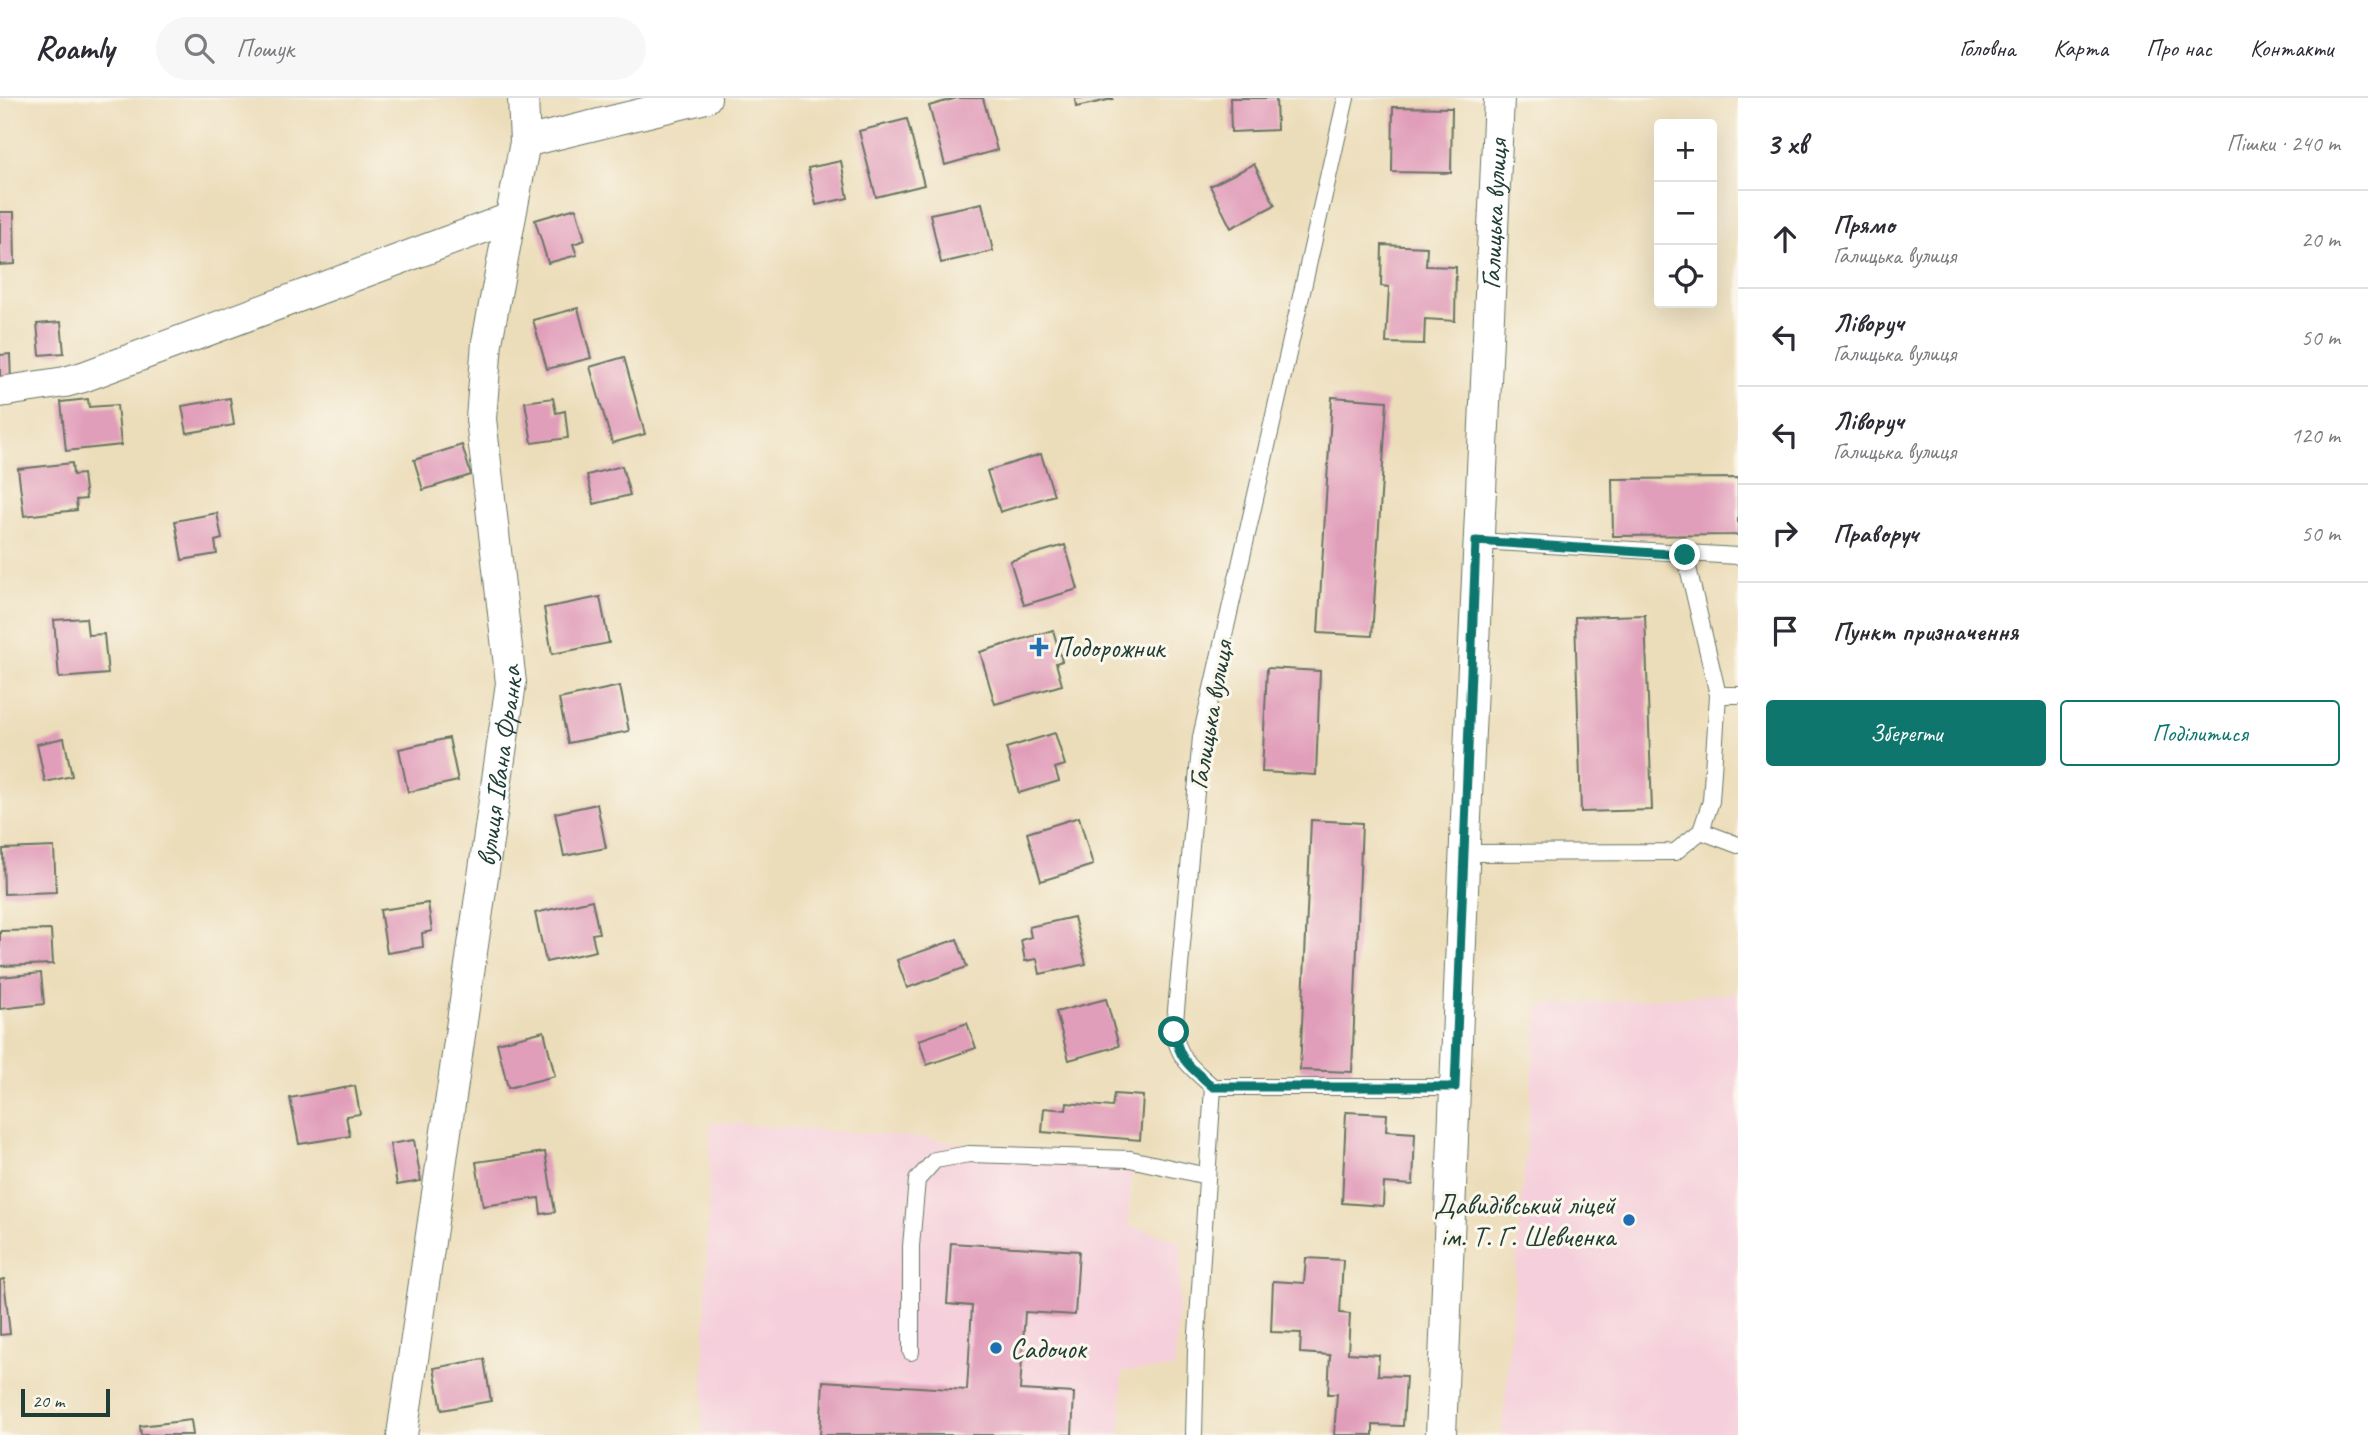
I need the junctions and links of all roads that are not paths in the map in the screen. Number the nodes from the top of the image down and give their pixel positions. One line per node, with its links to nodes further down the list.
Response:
1 (523, 98): 5 (street, вулиця Івана Франка)
2 (706, 98): 5 (street)
3 (1346, 98): 16 (lane, Галицька вулиця)
4 (1499, 98): 8 (street, Галицька вулиця)
5 (525, 142): 6 (street, вулиця Івана Франка)
6 (510, 218): 7 (street); 20 (street, вулиця Івана Франка)
7 (0, 392)
8 (1476, 541): 9 (lane); 15 (street, Галицька вулиця)
9 (1685, 555): 10 (lane); 11 (lane)
10 (1738, 556)
11 (1718, 695): 12 (lane); 13 (lane)
12 (1738, 695)
13 (1701, 831): 14 (lane); 15 (lane)
14 (1738, 845)
15 (1466, 853): 17 (street, Галицька вулиця)
16 (1213, 1087): 17 (lane); 18 (lane)
17 (1455, 1087): 22 (street, Галицька вулиця)
18 (1207, 1176): 19 (lane); 21 (lane)
19 (911, 1352)
20 (402, 1435)
21 (1194, 1435)
22 (1441, 1435)

